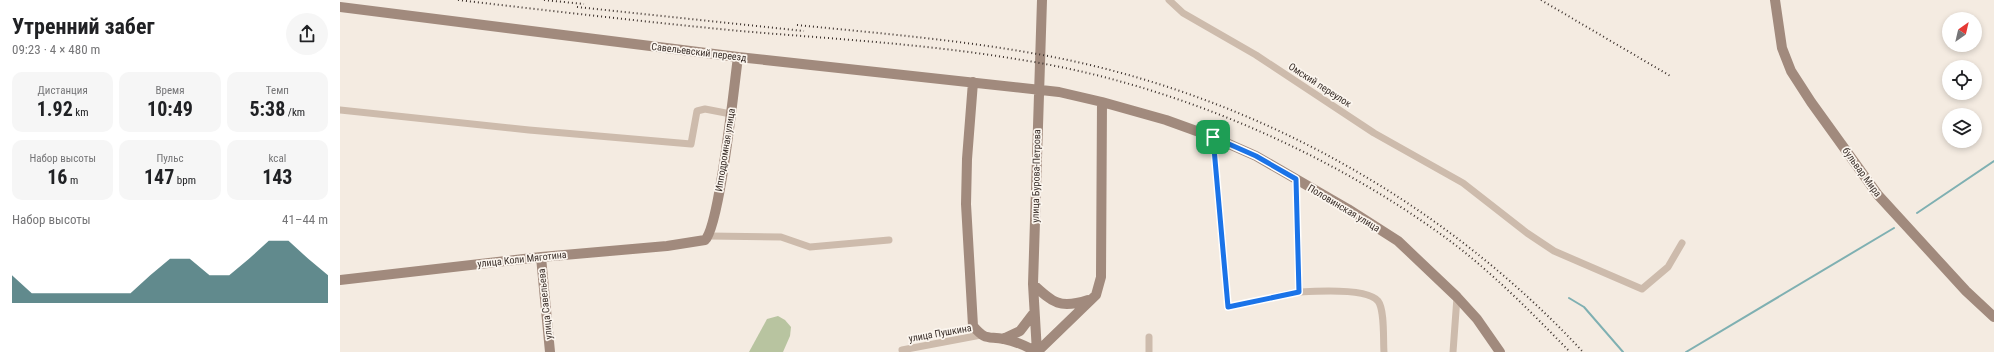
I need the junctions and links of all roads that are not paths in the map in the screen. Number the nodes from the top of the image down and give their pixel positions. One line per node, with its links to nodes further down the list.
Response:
1 (1042, 0): 18 (main road, улица Бурова-Петрова)
2 (1169, 0): 15 (street, Омский переулок)
3 (1775, 0): 23 (main road, бульвар Мира)
4 (340, 7): 5 (main road, Савельевский переезд)
5 (738, 57): 6 (main road, Савельевский переезд); 10 (main road, Ипподромная улица)
6 (973, 82): 7 (main road, Савельевский переезд); 24 (main road)
7 (1058, 92): 8 (main road, Половинская улица)
8 (1102, 102): 11 (main road, Половинская улица); 21 (main road)
9 (340, 110): 10 (street)
10 (731, 114): 13 (main road, Ипподромная улица)
11 (1213, 137): 12 (main road, Половинская улица); 19 (street)
12 (1296, 179): 19 (street); 20 (main road, Половинская улица)
13 (707, 238): 14 (street, улица Коли Мяготина); 16 (main road, улица Коли Мяготина)
14 (889, 240)
15 (1682, 243)
16 (541, 257): 17 (main road, улица Коли Мяготина); 28 (main road, улица Савельева)
17 (340, 280)
18 (1033, 284): 21 (main road); 22 (main road, улица Бурова-Петрова)
19 (1299, 292): 31 (street)
20 (1457, 297): 32 (street); 33 (main road, Половинская улица)
21 (1090, 300): 29 (main road)
22 (1034, 314): 26 (main road); 29 (main road, улица Бурова-Петрова)
23 (1994, 317)
24 (981, 335): 26 (main road); 27 (street, улица Пушкина)
25 (1149, 337): 30 (street)
26 (1003, 338): 29 (main road)
27 (902, 350)
28 (550, 352)
29 (1037, 352)
30 (1149, 352)
31 (1384, 352)
32 (1453, 352)
33 (1500, 352)

